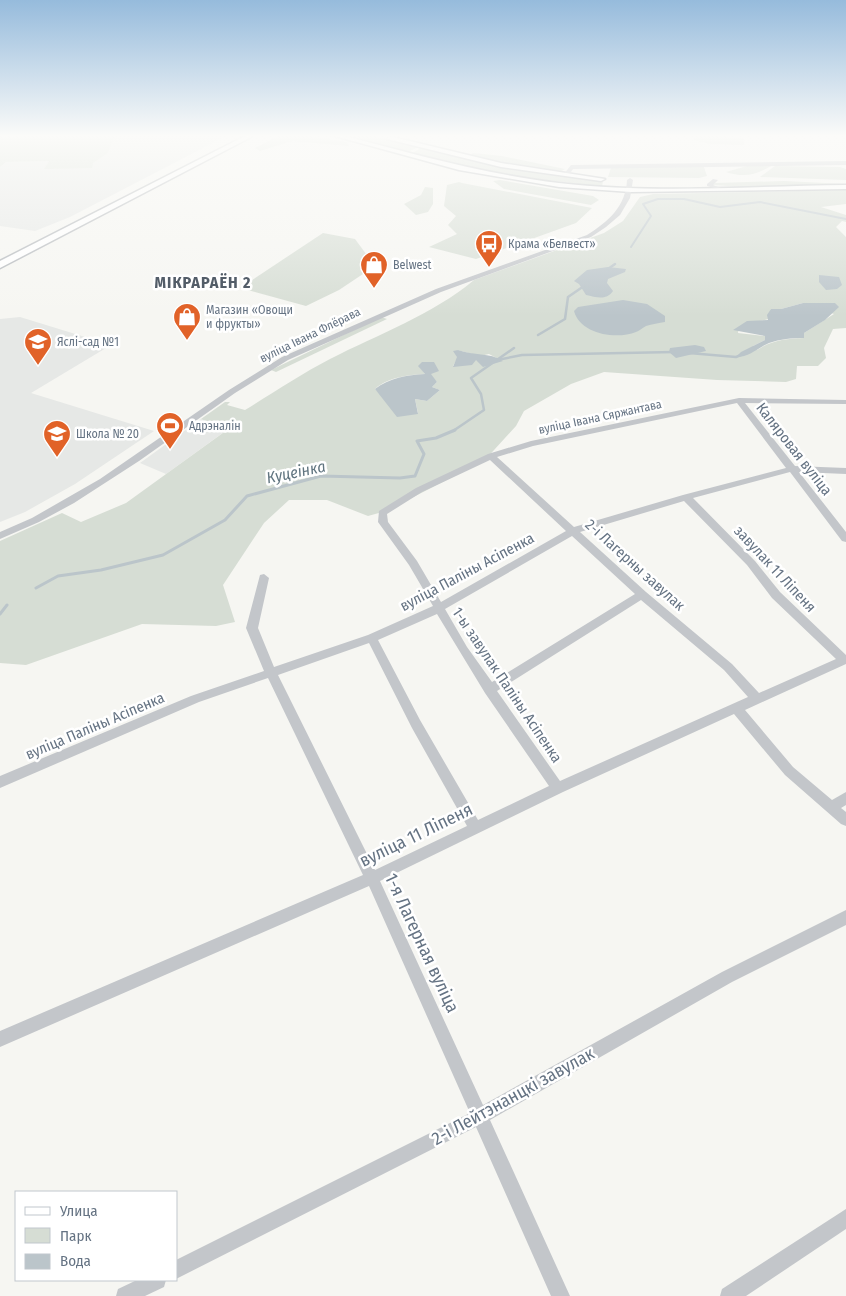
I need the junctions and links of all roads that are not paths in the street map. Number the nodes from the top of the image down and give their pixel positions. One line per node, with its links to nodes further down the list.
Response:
1 (135, 195): 3 (main road)
2 (628, 195): 12 (street, вуліца Івана Флёрава)
3 (0, 265)
4 (739, 400): 5 (street, вуліца Івана Сяржантава); 6 (street, вуліца Івана Сяржантава); 7 (street, Каляровая вуліца)
5 (846, 402)
6 (491, 456): 10 (street, вуліца Івана Сяржантава); 11 (street, 2-і Лагерны завулак)
7 (792, 469): 8 (street, вуліца Паліны Асіпенка); 9 (street, вуліца Паліны Асіпенка); 13 (street, Каляровая вуліца)
8 (846, 471)
9 (686, 497): 11 (street, вуліца Паліны Асіпенка); 18 (street, завулак 11 Ліпеня)
10 (383, 522): 16 (street, 1-ы завулак Паліны Асіпенка)
11 (573, 531): 15 (street, 2-і Лагерны завулак); 16 (street, вуліца Паліны Асіпенка)
12 (0, 536)
13 (846, 539)
14 (264, 578): 19 (street, 1-я Лагерная вуліца)
15 (642, 595): 20 (street); 21 (street, 2-і Лагерны завулак)
16 (439, 608): 17 (street, вуліца Паліны Асіпенка); 20 (street, 1-ы завулак Паліны Асіпенка)
17 (372, 638): 19 (street, вуліца Паліны Асіпенка); 28 (street)
18 (845, 660): 21 (street, вуліца 11 Ліпеня)
19 (271, 672): 23 (street, вуліца Паліны Асіпенка); 29 (street, 1-я Лагерная вуліца)
20 (489, 690): 24 (street, 1-ы завулак Паліны Асіпенка)
21 (757, 699): 22 (street, вуліца 11 Ліпеня)
22 (737, 709): 24 (street, вуліца 11 Ліпеня); 26 (street)
23 (0, 782)
24 (558, 788): 28 (street, вуліца 11 Ліпеня)
25 (846, 798): 26 (street)
26 (831, 807): 27 (street)
27 (846, 820)
28 (475, 828): 29 (street, вуліца 11 Ліпеня)
29 (372, 878): 31 (street, вуліца 11 Ліпеня); 32 (street, 1-я Лагерная вуліца)
30 (846, 917): 32 (street, 2-і Лейтэнанцкі завулак)
31 (0, 1039)
32 (480, 1116): 34 (street, 2-і Лейтэнанцкі завулак); 37 (street, 1-я Лагерная вуліца)
33 (846, 1218): 38 (street)
34 (178, 1269)
35 (155, 1281): 36 (street)
36 (125, 1296)
37 (561, 1296)
38 (729, 1296)

